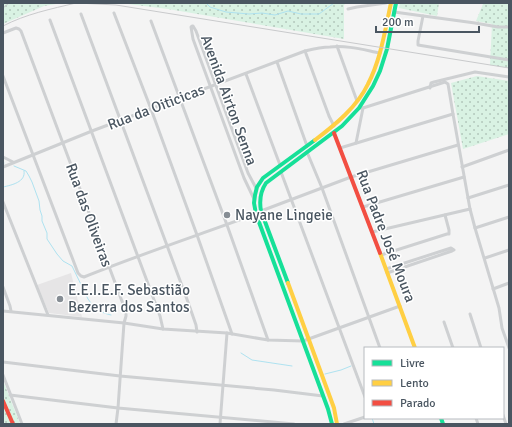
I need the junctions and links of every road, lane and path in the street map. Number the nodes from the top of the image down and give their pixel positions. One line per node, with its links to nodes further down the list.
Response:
1 (386, 3): 4 (street)
2 (391, 3): 15 (main road)
3 (396, 3): 5 (main road)
4 (348, 9)
5 (394, 12): 8 (street); 26 (main road)
6 (114, 13): 27 (street)
7 (81, 14): 29 (street)
8 (423, 16): 11 (street); 16 (street)
9 (50, 20): 31 (street)
10 (151, 22): 24 (street)
11 (509, 27)
12 (3, 33): 35 (street, Rua das Oliveiras)
13 (337, 46): 14 (street, Rua da Oiticicas); 15 (street, Rua da Oiticicas); 25 (street)
14 (305, 51): 17 (street, Rua da Oiticicas); 30 (street)
15 (380, 53): 25 (main road)
16 (509, 60)
17 (276, 62): 18 (street, Rua da Oiticicas); 38 (street)
18 (246, 74): 21 (street, Rua da Oiticicas); 46 (street)
19 (3, 76): 42 (street)
20 (509, 77): 23 (street)
21 (216, 85): 22 (street, Rua da Oiticicas); 22 (street, Avenida Airton Senna); 33 (street, Avenida Airton Senna)
22 (211, 87): 24 (street, Rua da Oiticicas); 34 (street, Avenida Airton Senna)
23 (430, 88): 26 (street); 28 (street)
24 (180, 98): 27 (street, Rua da Oiticicas); 65 (street)
25 (357, 101): 30 (main road)
26 (361, 108): 32 (main road); 36 (street)
27 (152, 109): 29 (street, Rua da Oiticicas); 68 (street)
28 (453, 114): 36 (street); 37 (street)
29 (121, 120): 31 (street, Rua da Oiticicas); 69 (street)
30 (334, 126): 38 (main road)
31 (92, 131): 35 (street, Rua da Oiticicas); 73 (street)
32 (334, 133): 39 (main road, Rua Padre José Moura); 41 (main road)
33 (234, 134): 34 (street); 53 (street, Avenida Airton Senna)
34 (229, 136): 55 (street, Avenida Airton Senna)
35 (63, 143): 42 (street, Rua da Oiticicas); 78 (street, Rua das Oliveiras)
36 (356, 144): 39 (street)
37 (458, 145): 48 (street); 50 (street)
38 (307, 146): 44 (main road)
39 (340, 148): 50 (main road, Rua Padre José Moura)
40 (509, 150): 48 (street)
41 (307, 152): 44 (main road); 54 (street)
42 (33, 155): 45 (street, Rua da Oiticicas); 78 (street)
43 (3, 157): 45 (street)
44 (295, 158): 46 (main road); 49 (main road)
45 (13, 162): 47 (street, Rua da Oiticicas)
46 (280, 165): 53 (main road)
47 (3, 167)
48 (462, 167): 51 (street)
49 (282, 172): 57 (street); 61 (main road, Avenida Airton Senna)
50 (351, 177): 54 (street); 59 (main road, Rua Padre José Moura)
51 (464, 177): 56 (street); 59 (street)
52 (509, 185): 56 (street)
53 (256, 188): 55 (main road, Avenida Airton Senna)
54 (322, 188): 57 (street); 89 (street)
55 (254, 198): 62 (main road, Avenida Airton Senna)
56 (468, 198): 60 (street)
57 (292, 199): 61 (street); 94 (street)
58 (3, 202): 87 (street)
59 (363, 207): 67 (main road, Rua Padre José Moura)
60 (470, 209): 63 (street); 66 (street)
61 (261, 211): 88 (main road, Avenida Airton Senna)
62 (256, 214): 65 (street); 88 (main road, Avenida Airton Senna)
63 (446, 215): 67 (street); 72 (street)
64 (509, 217): 66 (street)
65 (227, 225): 68 (street); 99 (street)
66 (475, 228): 75 (street)
67 (372, 232): 72 (main road, Rua Padre José Moura)
68 (197, 235): 69 (street); 97 (street)
69 (168, 246): 73 (street); 95 (street)
70 (509, 250): 75 (street)
71 (435, 253): 74 (street); 74 (street); 76 (street)
72 (381, 255): 79 (main road, Rua Padre José Moura)
73 (138, 256): 78 (street); 93 (street)
74 (436, 257): 77 (street)
75 (485, 258): 82 (street)
76 (412, 261): 77 (street); 79 (street)
77 (413, 265): 79 (street)
78 (109, 267): 91 (street, Rua das Oliveiras)
79 (387, 271): 83 (main road, Rua Padre José Moura)
80 (509, 283): 82 (street)
81 (3, 287): 85 (street)
82 (493, 289): 105 (street)
83 (400, 306): 89 (street); 102 (main road, Rua Padre José Moura)
84 (3, 311): 85 (street)
85 (11, 311): 87 (street)
86 (470, 314): 104 (street)
87 (48, 315): 91 (street)
88 (297, 315): 92 (main road, Avenida Airton Senna)
89 (369, 317): 94 (street); 101 (street)
90 (444, 322): 103 (street)
91 (124, 323): 93 (street); 108 (street, Rua das Oliveiras)
92 (300, 324): 98 (main road, Avenida Airton Senna); 100 (main road, Avenida Airton Senna)
93 (164, 328): 95 (street)
94 (340, 328): 98 (street); 110 (street)
95 (197, 332): 96 (street)
96 (227, 333): 97 (street); 109 (street)
97 (232, 334): 99 (street)
98 (308, 339): 100 (street); 123 (main road, Avenida Airton Senna)
99 (268, 340): 100 (street)
100 (303, 341): 112 (main road, Avenida Airton Senna)
101 (380, 347)
102 (415, 347)
103 (453, 347)
104 (480, 347)
105 (509, 348)
106 (3, 362): 108 (street)
107 (3, 375): 111 (street)
108 (120, 376): 109 (street); 114 (street, Rua das Oliveiras)
109 (224, 386): 112 (street); 116 (street)
110 (364, 394)
111 (10, 395): 114 (street); 118 (street)
112 (323, 396): 122 (main road, Avenida Airton Senna)
113 (3, 401): 117 (main road)
114 (118, 408): 116 (street); 119 (street, Rua das Oliveiras)
115 (364, 417): 124 (street)
116 (220, 418): 120 (street); 121 (street)
117 (13, 424)
118 (22, 424)
119 (116, 424)
120 (220, 424)
121 (294, 424)
122 (332, 424)
123 (337, 424)
124 (344, 424)

